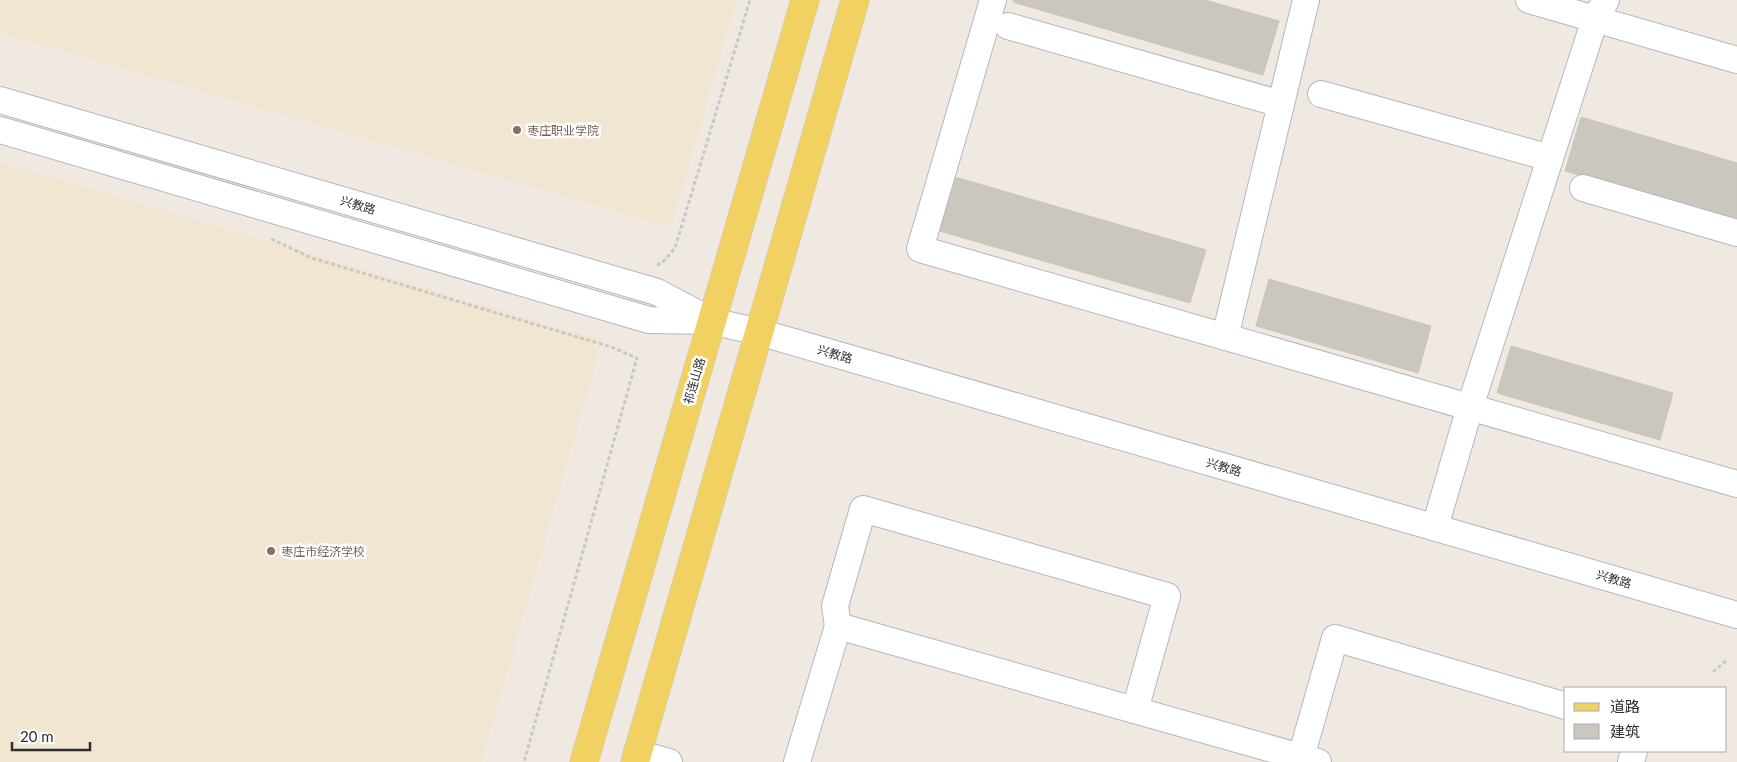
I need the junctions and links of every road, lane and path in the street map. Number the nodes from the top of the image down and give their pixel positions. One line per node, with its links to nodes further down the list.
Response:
1 (750, 0): 18 (path)
2 (804, 0): 19 (main road, 祁连山路)
3 (855, 0): 20 (main road)
4 (993, 0): 21 (street)
5 (1306, 0): 12 (street)
6 (1529, 0): 7 (street)
7 (1600, 10): 9 (street); 14 (street)
8 (1008, 26): 12 (street)
9 (1737, 60)
10 (1321, 94): 14 (street)
11 (0, 100): 19 (street, 兴教路)
12 (1281, 104): 21 (street)
13 (0, 130): 19 (street, 兴教路)
14 (1550, 158): 22 (street)
15 (1583, 188): 16 (street)
16 (1737, 233)
17 (269, 238): 33 (path)
18 (652, 266)
19 (711, 320): 20 (street, 兴教路); 34 (main road, 祁连山路)
20 (759, 332): 24 (street, 兴教路); 31 (main road)
21 (1225, 337): 22 (street)
22 (1470, 407): 23 (street); 24 (street)
23 (1737, 484)
24 (1434, 528): 25 (street, 兴教路)
25 (1737, 615)
26 (838, 626): 30 (street); 30 (street); 36 (street)
27 (1726, 661): 28 (path)
28 (1712, 672)
29 (1564, 705): 32 (street)
30 (1135, 710): 32 (street)
31 (636, 757): 35 (street)
32 (1310, 760)
33 (524, 762)
34 (584, 762)
35 (669, 762)
36 (797, 762)

